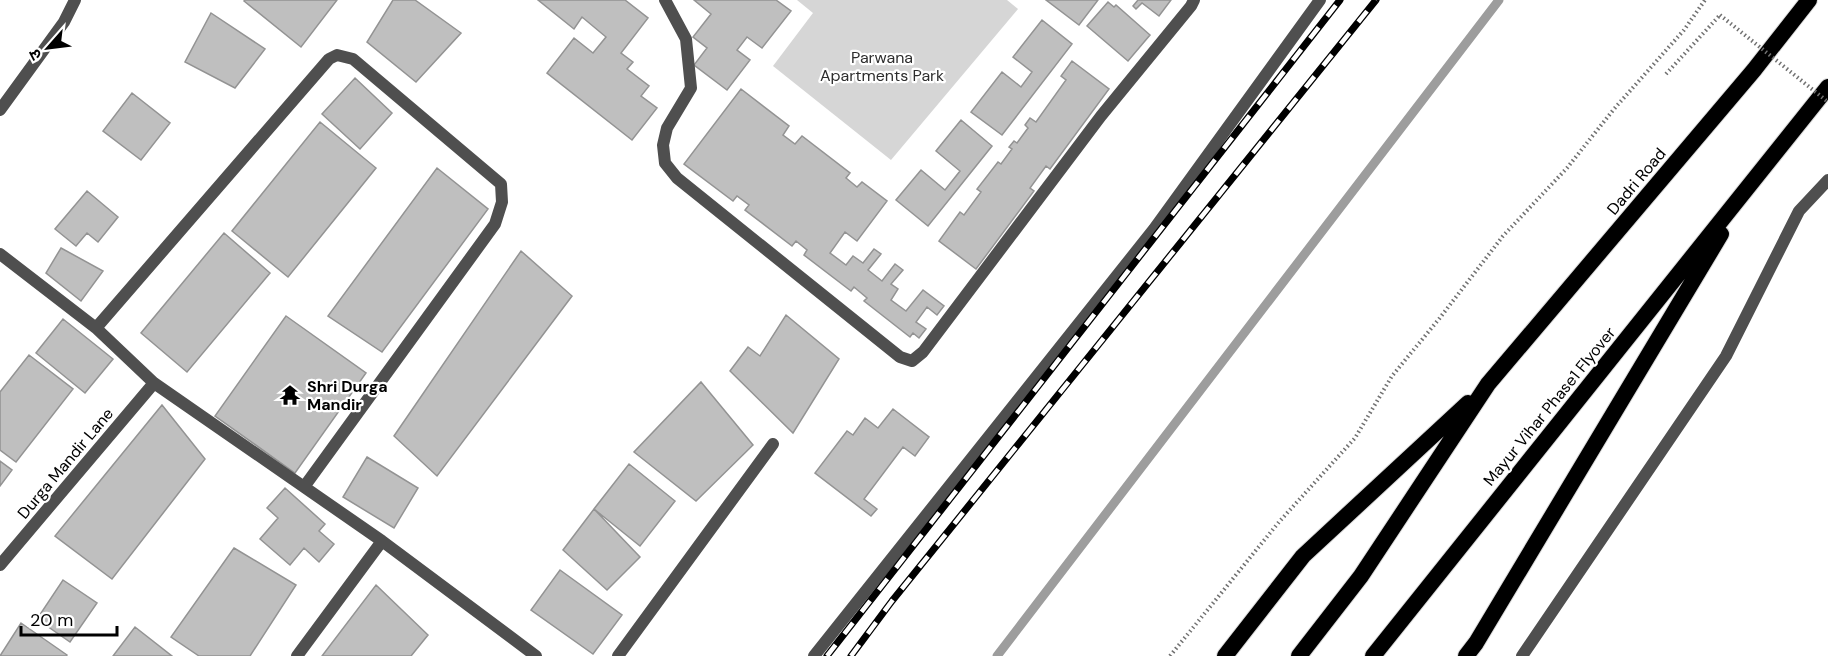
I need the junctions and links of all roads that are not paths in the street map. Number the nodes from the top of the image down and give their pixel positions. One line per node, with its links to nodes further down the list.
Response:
1 (75, 0): 7 (street)
2 (665, 0): 3 (street)
3 (1194, 0)
4 (1320, 0): 21 (street)
5 (1809, 0): 13 (highway, Dadri Road)
6 (1828, 87): 8 (highway)
7 (0, 110)
8 (1753, 179): 24 (highway, Mayur Vihar Phase1 Flyover); 25 (highway)
9 (1828, 180): 26 (street)
10 (0, 254): 11 (street)
11 (96, 328): 12 (street); 15 (street)
12 (154, 383): 15 (street); 17 (street, Durga Mandir Lane)
13 (1488, 384): 22 (highway); 23 (highway)
14 (773, 444): 20 (street)
15 (304, 487): 16 (street)
16 (382, 541): 18 (street); 19 (street)
17 (0, 565)
18 (297, 656)
19 (536, 656)
20 (618, 656)
21 (814, 656)
22 (1225, 656)
23 (1299, 656)
24 (1373, 656)
25 (1466, 656)
26 (1522, 656)

